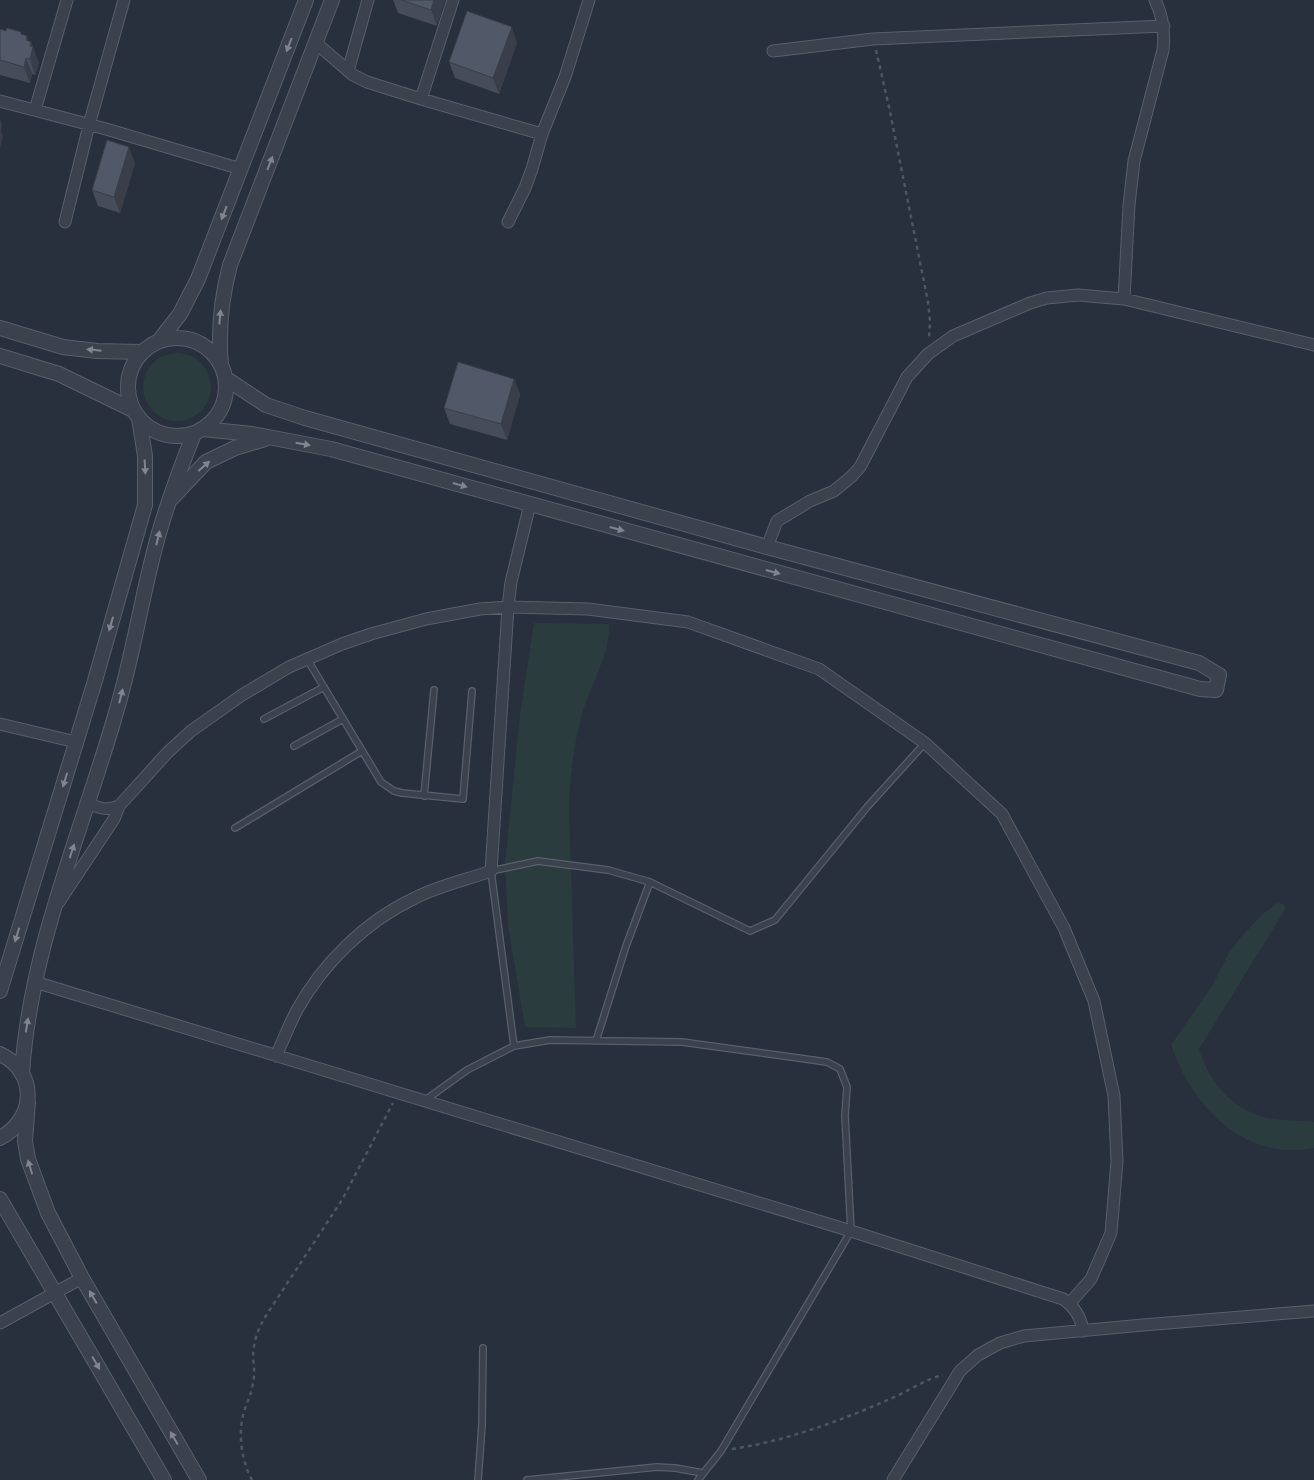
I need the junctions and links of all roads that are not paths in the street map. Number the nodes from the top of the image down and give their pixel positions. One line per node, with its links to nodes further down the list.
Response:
1 (67, 0): 15 (street)
2 (124, 0): 16 (street)
3 (306, 0): 18 (street, one-way to 18)
4 (332, 0): 10 (street)
5 (368, 0): 12 (street)
6 (453, 0): 13 (street)
7 (589, 0): 17 (street)
8 (1155, 0): 9 (street)
9 (1164, 26): 11 (street); 21 (street)
10 (316, 43): 12 (street); 27 (street, one-way to 10)
11 (773, 51)
12 (348, 70): 13 (street)
13 (421, 99): 17 (street)
14 (0, 101): 15 (street)
15 (36, 110): 16 (street)
16 (89, 125): 18 (street); 19 (street)
17 (542, 134): 20 (street)
18 (241, 169): 23 (street, one-way to 23)
19 (65, 222)
20 (508, 222)
21 (1124, 299): 24 (street); 33 (street)
22 (0, 328): 25 (street, one-way to 22)
23 (159, 341): 25 (street); 27 (street)
24 (1314, 345)
25 (142, 352): 28 (street)
26 (0, 356): 28 (street)
27 (223, 372): 29 (street); 33 (street)
28 (136, 414): 29 (street); 42 (street, one-way to 42)
29 (199, 431): 30 (street); 31 (street)
30 (270, 438): 31 (street, one-way to 30); 32 (street, one-way to 32)
31 (170, 500): 47 (street, one-way to 31)
32 (530, 504): 33 (street, one-way to 33); 34 (street)
33 (767, 547)
34 (508, 607): 35 (street); 43 (street); 50 (street)
35 (307, 659): 36 (lane); 48 (street)
36 (324, 687): 39 (lane); 40 (lane)
37 (434, 690): 46 (lane)
38 (472, 692): 46 (lane)
39 (264, 719)
40 (343, 719): 44 (lane); 45 (lane)
41 (0, 724): 42 (street)
42 (76, 742): 53 (street, one-way to 53)
43 (924, 743): 51 (lane); 68 (street)
44 (294, 746)
45 (362, 750): 46 (lane); 49 (lane)
46 (424, 796)
47 (88, 802): 48 (street); 52 (street, one-way to 47)
48 (119, 806): 52 (street)
49 (235, 828)
50 (491, 871): 51 (lane); 57 (lane); 59 (street)
51 (650, 882): 56 (lane)
52 (54, 910): 54 (street)
53 (4, 963): 55 (street)
54 (35, 982): 59 (street); 60 (street, one-way to 54)
55 (0, 990)
56 (596, 1041): 57 (lane); 65 (lane)
57 (514, 1046): 61 (lane)
58 (0, 1054): 60 (street)
59 (276, 1056): 61 (street)
60 (22, 1074): 62 (street)
61 (424, 1101): 65 (street)
62 (28, 1102): 63 (street); 66 (street, one-way to 62)
63 (0, 1138)
64 (0, 1199): 67 (street)
65 (851, 1231): 68 (street); 73 (lane)
66 (82, 1278): 67 (street); 75 (street, one-way to 66)
67 (55, 1293): 70 (street); 74 (street, one-way to 74)
68 (1069, 1304): 71 (street)
69 (1314, 1311): 71 (street)
70 (0, 1323)
71 (1083, 1331): 79 (street)
72 (483, 1348): 76 (lane)
73 (703, 1473): 77 (lane); 78 (lane)
74 (164, 1480)
75 (199, 1480)
76 (478, 1480)
77 (527, 1480)
78 (698, 1480)
79 (893, 1480)

